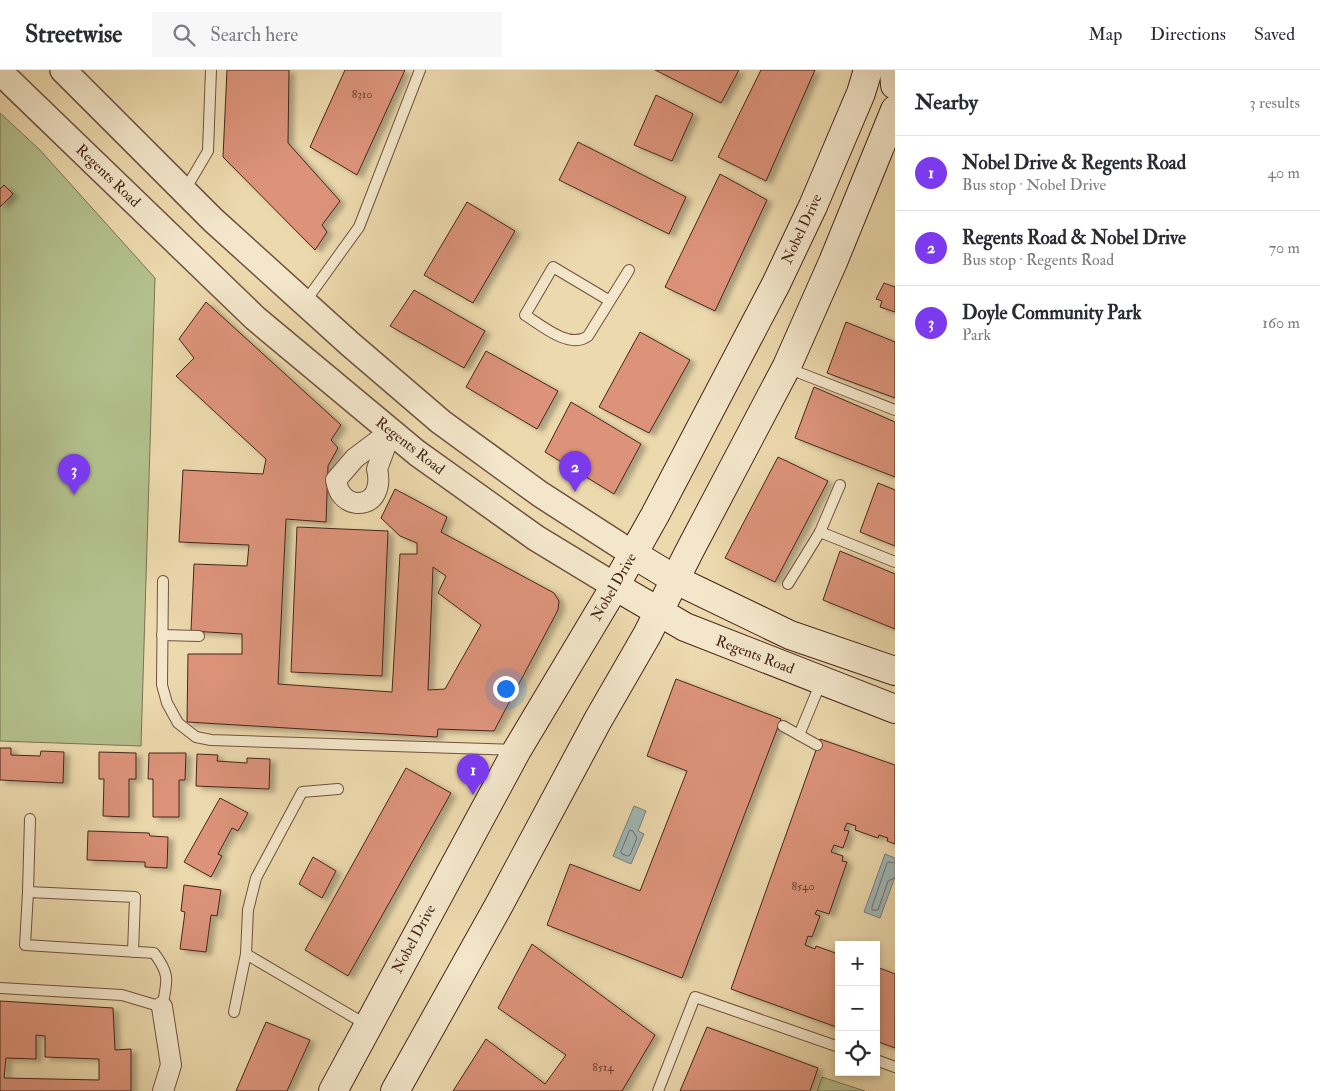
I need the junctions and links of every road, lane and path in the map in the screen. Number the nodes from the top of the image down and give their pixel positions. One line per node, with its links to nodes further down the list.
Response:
1 (63, 70): 9 (street, Regents Road)
2 (211, 70): 9 (lane)
3 (420, 70): 12 (lane)
4 (868, 70): 17 (main road, Nobel Drive)
5 (894, 70): 7 (main road)
6 (0, 72): 22 (street, Regents Road)
7 (895, 85)
8 (895, 110): 13 (main road)
9 (184, 192): 12 (street, Regents Road)
10 (629, 270): 11 (lane)
11 (610, 300): 11 (lane)
12 (304, 302): 17 (street, Regents Road)
13 (787, 366): 14 (lane); 19 (main road)
14 (895, 410)
15 (840, 485): 16 (lane)
16 (820, 532): 18 (lane); 21 (lane)
17 (633, 554): 19 (main road, Regents Road); 22 (main road, Nobel Drive)
18 (895, 562)
19 (676, 580): 23 (main road); 26 (main road, Regents Road)
20 (163, 581): 24 (lane)
21 (788, 584)
22 (615, 586): 23 (main road, Regents Road); 32 (main road, Nobel Drive)
23 (660, 612): 27 (main road, Regents Road); 47 (main road)
24 (162, 635): 25 (lane); 32 (lane)
25 (199, 636)
26 (895, 672)
27 (822, 681): 28 (main road, Regents Road); 30 (lane)
28 (895, 709)
29 (783, 726): 30 (lane)
30 (799, 735): 31 (lane)
31 (817, 745)
32 (517, 750): 41 (main road, Nobel Drive)
33 (338, 788): 37 (lane)
34 (30, 819): 35 (lane)
35 (28, 892): 36 (lane); 36 (lane)
36 (133, 952): 39 (lane)
37 (246, 954): 40 (lane); 41 (lane)
38 (0, 988): 39 (lane)
39 (162, 1007): 45 (street)
40 (234, 1012)
41 (368, 1026): 46 (main road, Nobel Drive)
42 (835, 1046): 48 (lane)
43 (880, 1061): 44 (lane)
44 (895, 1067)
45 (163, 1091)
46 (333, 1091)
47 (395, 1091)
48 (658, 1091)

